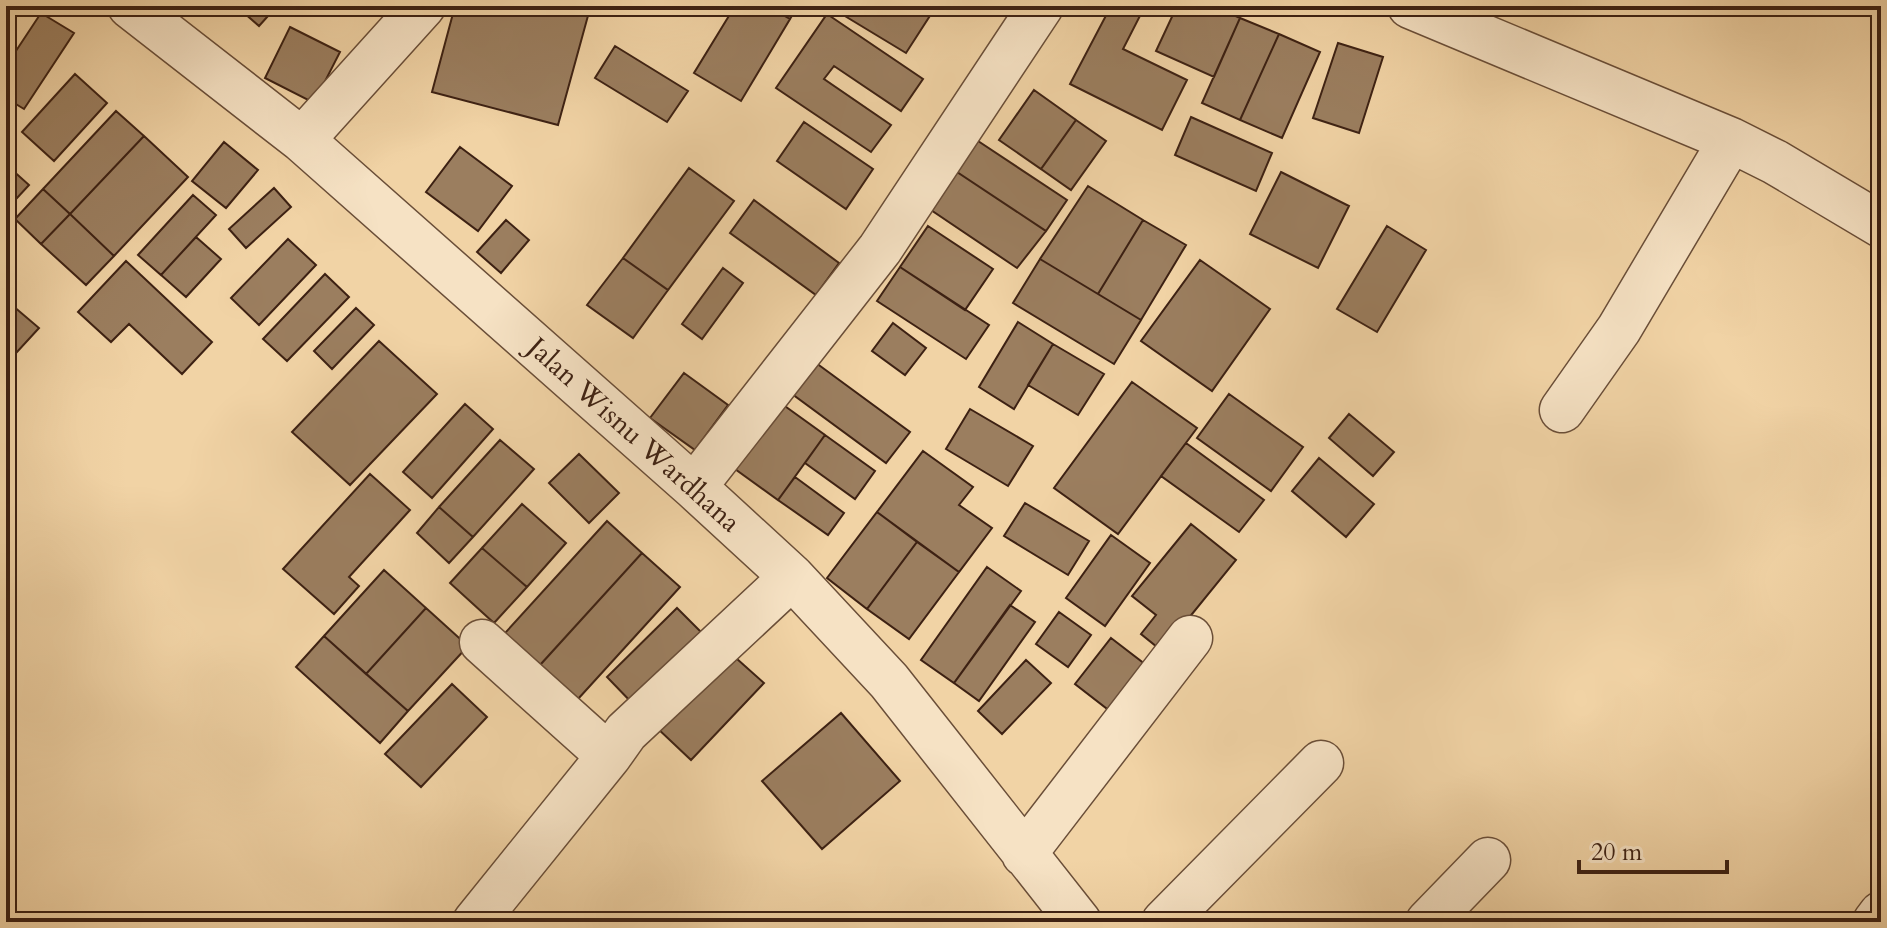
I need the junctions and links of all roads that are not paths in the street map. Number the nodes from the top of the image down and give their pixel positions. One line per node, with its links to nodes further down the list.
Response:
1 (130, 6): 5 (street, Jalan Wisnu Wardhana)
2 (423, 6): 5 (street)
3 (1041, 6): 9 (street)
4 (1410, 6): 6 (street)
5 (302, 140): 9 (street, Jalan Wisnu Wardhana)
6 (1731, 140): 7 (street); 8 (street)
7 (1881, 225)
8 (1562, 410)
9 (694, 487): 10 (street, Jalan Wisnu Wardhana)
10 (792, 577): 13 (street); 15 (street, Jalan Wisnu Wardhana)
11 (1190, 638): 15 (street)
12 (482, 642): 13 (street)
13 (609, 756): 18 (street)
14 (1321, 763): 20 (street)
15 (1024, 854): 19 (street, Jalan Wisnu Wardhana)
16 (1488, 860): 21 (street)
17 (1881, 914): 22 (street)
18 (475, 922)
19 (1079, 922)
20 (1164, 922)
21 (1428, 922)
22 (1875, 922)

